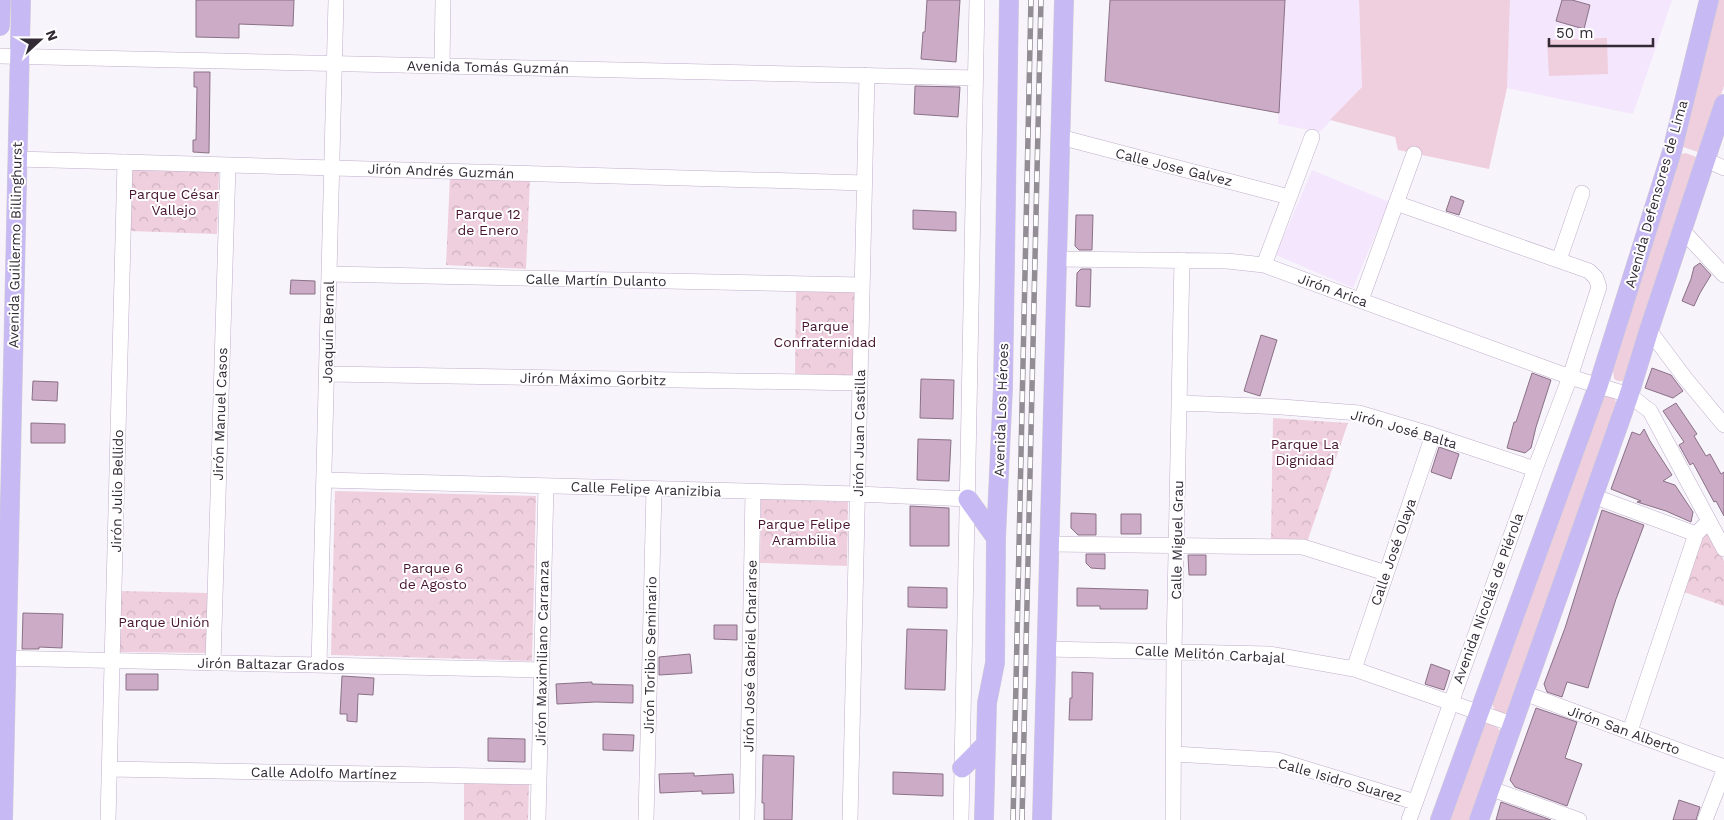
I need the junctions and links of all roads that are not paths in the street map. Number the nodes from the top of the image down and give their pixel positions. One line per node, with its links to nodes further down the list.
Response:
1 (1, 0): 9 (main road)
2 (21, 0): 11 (main road, Avenida Guillermo Billinghurst)
3 (336, 0): 12 (street, Joaquín Bernal)
4 (443, 0): 13 (street)
5 (977, 0): 15 (street)
6 (1009, 0): 58 (main road, Avenida Los Héroes)
7 (1064, 0): 17 (main road)
8 (1709, 0): 43 (main road, Avenida Defensores de Lima)
9 (0, 26)
10 (0, 56): 11 (street, Avenida Tomás Guzmán)
11 (19, 58): 12 (street, Avenida Tomás Guzmán); 20 (main road, Avenida Guillermo Billinghurst)
12 (334, 64): 13 (street, Avenida Tomás Guzmán); 24 (street, Joaquín Bernal)
13 (442, 66): 14 (street, Avenida Tomás Guzmán)
14 (867, 75): 15 (street, Avenida Tomás Guzmán); 26 (street, Jirón Juan Castilla)
15 (976, 78): 55 (street)
16 (1724, 104): 21 (main road)
17 (1060, 137): 28 (street, Calle Jose Galvez); 31 (main road)
18 (1312, 137): 28 (street)
19 (1414, 154): 29 (street)
20 (17, 159): 22 (street, Jirón Andrés Guzmán); 65 (main road, Avenida Guillermo Billinghurst)
21 (1706, 160): 25 (street); 30 (main road)
22 (125, 162): 23 (street, Jirón Andrés Guzmán); 66 (street, Jirón Julio Bellido)
23 (228, 165): 24 (street, Jirón Andrés Guzmán); 67 (street, Jirón Manuel Casos)
24 (332, 168): 26 (street, Jirón Andrés Guzmán); 35 (street, Joaquín Bernal)
25 (1724, 168)
26 (865, 183): 37 (street, Jirón Juan Castilla)
27 (1582, 193): 33 (street)
28 (1289, 197): 34 (street)
29 (1396, 204): 33 (street); 38 (street)
30 (1683, 231): 36 (street); 39 (main road)
31 (1056, 260): 32 (street, Jirón Arica); 59 (main road)
32 (1182, 260): 34 (street, Jirón Arica); 45 (street, Calle Miguel Grau)
33 (1559, 260): 41 (street)
34 (1264, 264): 38 (street, Jirón Arica)
35 (329, 274): 37 (street, Calle Martín Dulanto); 40 (street, Joaquín Bernal)
36 (1724, 275)
37 (862, 284): 42 (street, Jirón Juan Castilla)
38 (1361, 300): 41 (street, Jirón Arica)
39 (1649, 330): 44 (main road); 46 (street)
40 (327, 374): 42 (street, Jirón Máximo Gorbitz); 49 (street, Joaquín Bernal)
41 (1570, 377): 43 (street, Jirón Arica); 48 (street, Avenida Nicolás de Piérola)
42 (860, 383): 53 (street, Jirón Juan Castilla)
43 (1598, 386): 44 (street, Jirón Arica); 74 (main road)
44 (1629, 395): 54 (main road); 56 (street)
45 (1180, 403): 47 (street, Jirón José Balta); 60 (street, Calle Miguel Grau)
46 (1724, 425)
47 (1434, 435): 48 (street, Jirón José Balta); 62 (street, Calle José Olaya)
48 (1535, 469): 73 (street, Avenida Nicolás de Piérola)
49 (324, 480): 50 (street, Calle Felipe Aranizibia); 69 (street, Joaquín Bernal)
50 (546, 486): 51 (street, Calle Felipe Aranizibia); 71 (street, Jirón Maximiliano Carranza)
51 (654, 489): 52 (street, Calle Felipe Aranizibia); 89 (street, Jirón Toribio Seminario)
52 (753, 492): 53 (street, Calle Felipe Aranizibia); 90 (street, Jirón José Gabriel Chariarse)
53 (858, 494): 55 (street, Calle Felipe Aranizibia); 91 (street, Jirón Juan Castilla)
54 (1593, 496): 57 (street); 72 (main road)
55 (968, 499): 58 (main road); 80 (street)
56 (1709, 521): 57 (street); 61 (street)
57 (1696, 534): 76 (street)
58 (996, 538): 68 (main road, Avenida Los Héroes)
59 (1050, 544): 60 (street); 63 (main road)
60 (1177, 546): 62 (street); 64 (street, Calle Miguel Grau)
61 (1724, 549)
62 (1386, 573): 70 (street, Calle José Olaya)
63 (1047, 649): 64 (street, Calle Melitón Carbajal); 95 (main road)
64 (1174, 651): 70 (street, Calle Melitón Carbajal); 78 (street, Calle Miguel Grau)
65 (3, 658): 66 (street, Jirón Baltazar Grados); 86 (main road, Avenida Guillermo Billinghurst)
66 (112, 661): 67 (street, Jirón Baltazar Grados); 81 (street, Jirón Julio Bellido)
67 (213, 663): 69 (street, Jirón Baltazar Grados)
68 (995, 663): 77 (main road, Avenida Los Héroes); 94 (main road)
69 (319, 665): 71 (street, Jirón Baltazar Grados)
70 (1354, 669): 73 (street, Calle Melitón Carbajal)
71 (542, 670): 83 (street, Jirón Maximiliano Carranza)
72 (1524, 693): 75 (main road); 76 (street, Jirón San Alberto)
73 (1450, 702): 74 (street, Calle Melitón Carbajal); 85 (street, Avenida Nicolás de Piérola)
74 (1480, 713): 75 (street, Calle Melitón Carbajal); 98 (main road)
75 (1512, 724): 84 (main road)
76 (1630, 731): 79 (street, Jirón San Alberto)
77 (986, 744): 80 (main road); 93 (main road, Avenida Los Héroes)
78 (1174, 754): 85 (street, Calle Isidro Suarez); 96 (street, Calle Miguel Grau)
79 (1724, 767)
80 (962, 768): 92 (street)
81 (109, 769): 83 (street, Calle Adolfo Martínez); 87 (street, Jirón Julio Bellido)
82 (1724, 772): 101 (street)
83 (539, 777): 88 (street, Jirón Maximiliano Carranza)
84 (1489, 788): 99 (main road); 100 (street)
85 (1415, 802): 97 (street, Avenida Nicolás de Piérola)
86 (2, 820)
87 (108, 820)
88 (538, 820)
89 (646, 820)
90 (746, 820)
91 (850, 820)
92 (961, 820)
93 (984, 820)
94 (996, 820)
95 (1042, 820)
96 (1173, 820)
97 (1409, 820)
98 (1440, 820)
99 (1478, 820)
100 (1579, 820)
101 (1705, 820)

